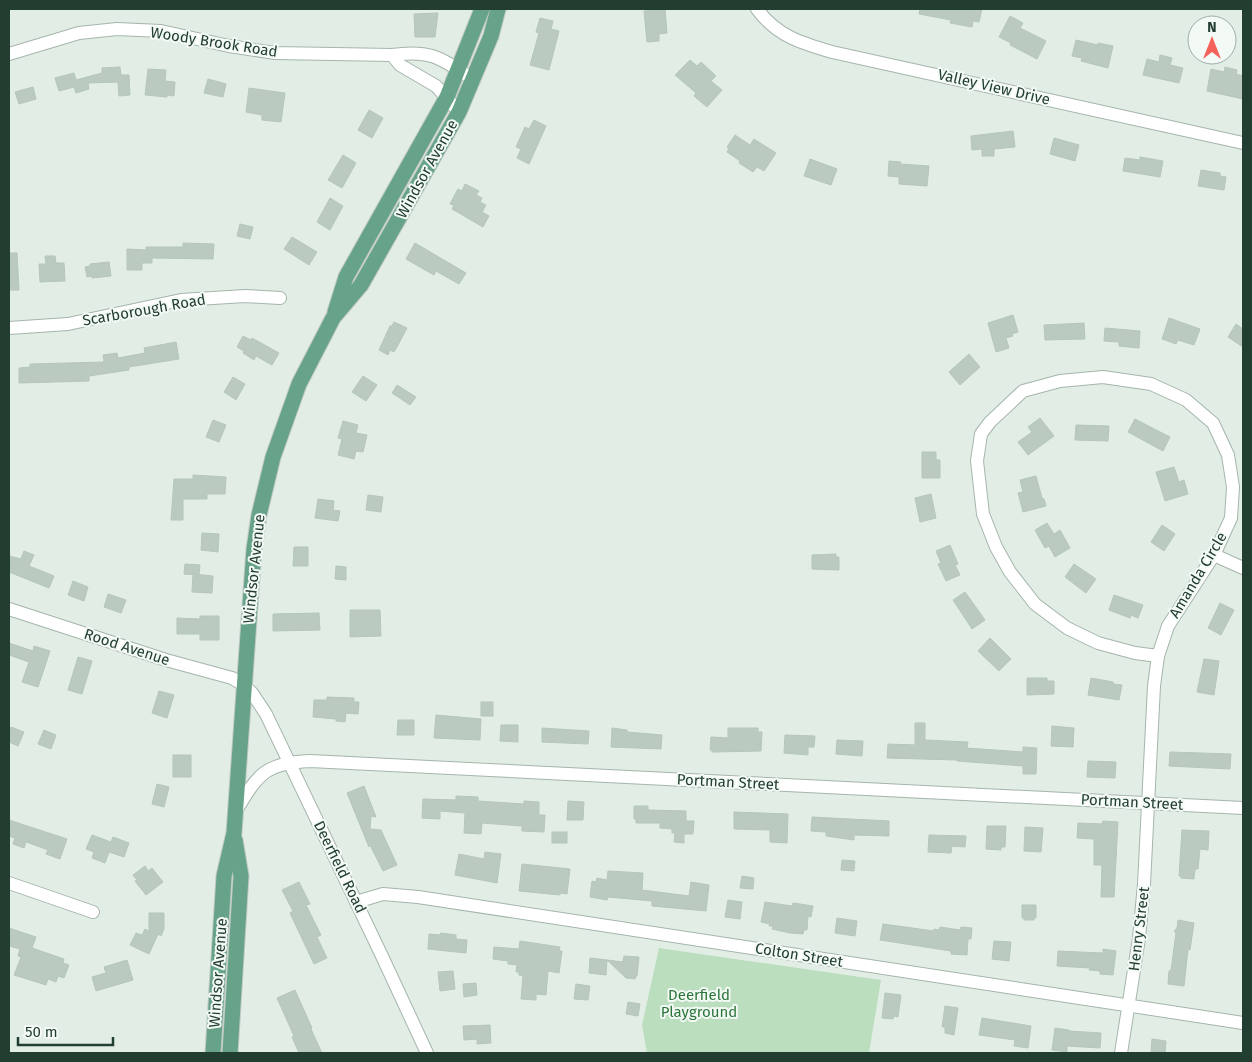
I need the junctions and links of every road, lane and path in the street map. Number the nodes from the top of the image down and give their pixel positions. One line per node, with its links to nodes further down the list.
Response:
1 (482, 9): 6 (main road, Windsor Avenue)
2 (498, 9): 7 (main road, Windsor Avenue)
3 (757, 9): 10 (street, Valley View Drive)
4 (9, 54): 5 (street, Woody Brook Road)
5 (392, 55): 6 (street, Woody Brook Road); 8 (street)
6 (459, 70): 7 (street, Woody Brook Road); 8 (main road, Windsor Avenue)
7 (474, 80): 9 (main road, Windsor Avenue)
8 (446, 96): 9 (street); 12 (main road, Windsor Avenue)
9 (459, 112): 12 (main road, Windsor Avenue)
10 (1243, 143)
11 (280, 298): 13 (street, Scarborough Road)
12 (333, 318): 18 (main road, Windsor Avenue)
13 (9, 328)
14 (1214, 555): 15 (street); 17 (street, Amanda Circle); 17 (street, Amanda Circle)
15 (1243, 568)
16 (9, 609): 18 (street, Rood Avenue)
17 (1158, 656): 20 (street, Amanda Circle)
18 (244, 686): 19 (street, Deerfield Road); 22 (main road, Windsor Avenue)
19 (290, 763): 20 (street, Portman Street); 22 (street, Portman Street); 25 (street, Deerfield Road)
20 (1149, 803): 21 (street, Portman Street); 27 (street, Henry Street)
21 (1243, 808)
22 (235, 813): 23 (main road, Windsor Avenue)
23 (234, 833): 29 (main road, Windsor Avenue); 30 (main road, Windsor Avenue)
24 (9, 883): 26 (street)
25 (356, 902): 27 (street, Colton Street); 31 (street, Deerfield Road)
26 (93, 912)
27 (1128, 1005): 28 (street, Colton Street); 32 (street, Henry Street)
28 (1243, 1023)
29 (212, 1053)
30 (230, 1053)
31 (427, 1053)
32 (1121, 1053)

